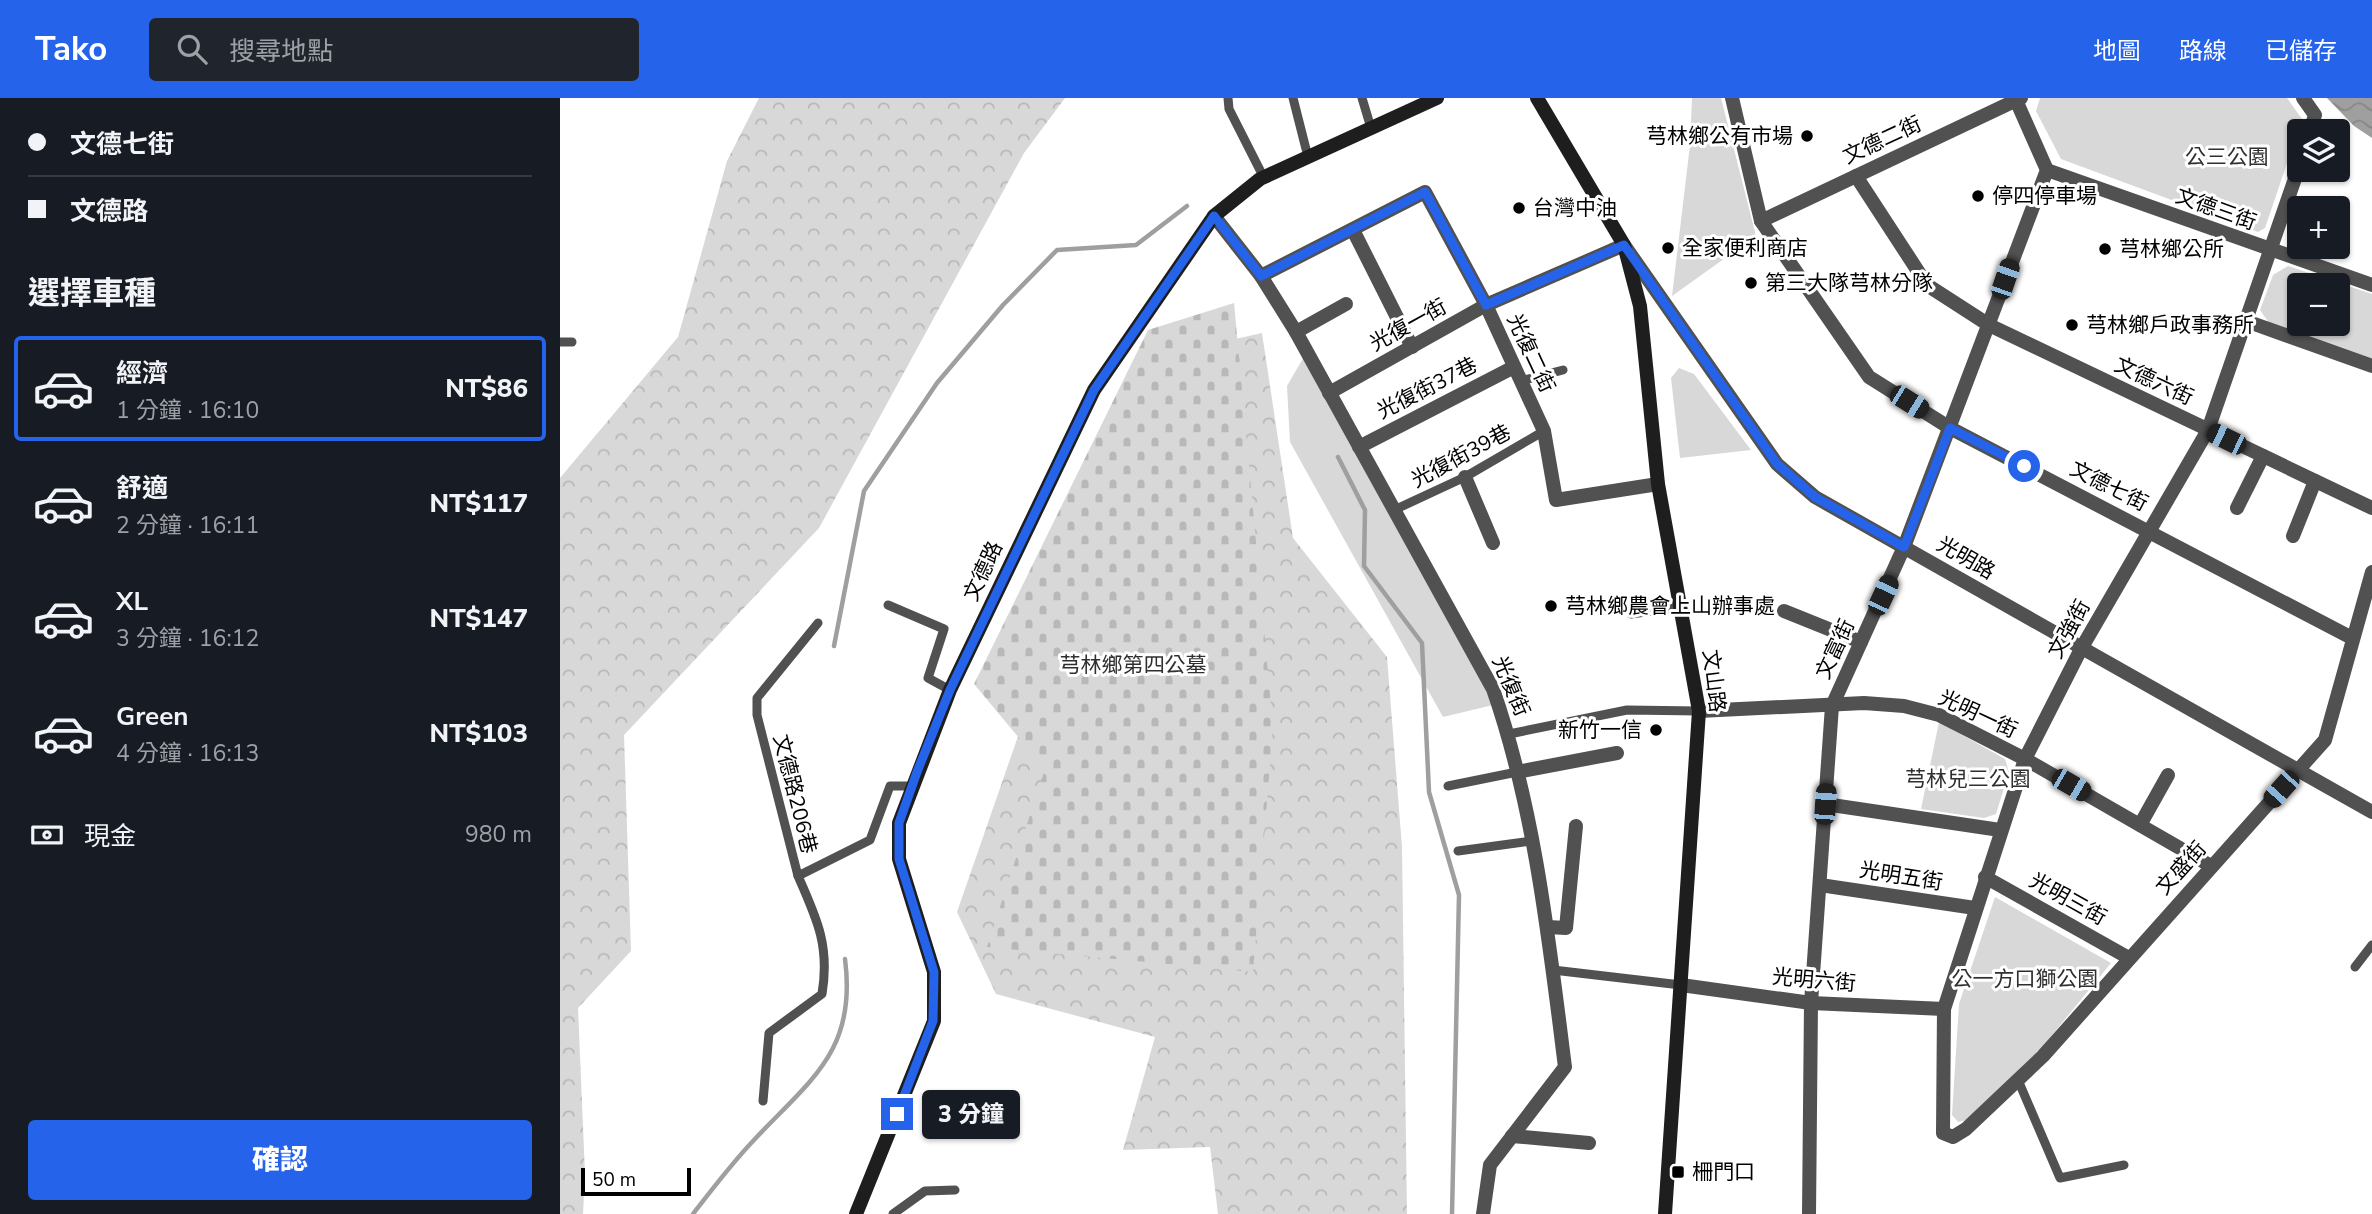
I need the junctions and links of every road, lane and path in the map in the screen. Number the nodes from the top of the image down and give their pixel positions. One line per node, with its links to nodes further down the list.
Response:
1 (1228, 98): 14 (lane)
2 (1293, 98): 11 (lane)
3 (1362, 98): 10 (lane)
4 (1437, 98): 10 (main road, 文德路)
5 (1538, 98): 19 (main road, 文山路)
6 (2303, 98): 9 (street)
7 (1733, 99): 17 (street, 文德七街)
8 (2017, 99): 12 (street); 13 (street, 文德二街)
9 (2314, 119)
10 (1371, 128): 11 (main road, 文德路)
11 (1307, 158): 14 (main road, 文德路)
12 (2047, 170): 20 (street, 文德三街); 26 (street, 文富街)
13 (1856, 176): 17 (street, 文德二街); 26 (street, 文德六街)
14 (1264, 177): 16 (main road, 文德路)
15 (2294, 182): 20 (street, 文強街)
16 (1214, 216): 21 (street, 光復街); 60 (main road, 文德路)
17 (1761, 222): 36 (street, 文德七街)
18 (1353, 230): 21 (street, 光復二街); 24 (street, 光復二街); 30 (street)
19 (1624, 245): 24 (street, 光復一街); 43 (main road, 文山路); 50 (street, 光明路)
20 (2272, 251): 22 (street, 文德三街); 25 (street, 文強街)
21 (1261, 276): 27 (street, 光復街)
22 (2372, 285)
23 (1346, 304): 27 (street)
24 (1486, 305): 30 (street, 光復一街); 32 (street, 光復二街)
25 (2246, 321): 31 (street); 37 (street, 文強街)
26 (1989, 326): 36 (street, 文富街); 37 (street, 文德六街)
27 (1296, 332): 35 (street, 光復街)
28 (560, 342): 29 (lane)
29 (572, 342)
30 (1412, 347): 35 (street, 光復一街)
31 (2372, 366)
32 (1514, 367): 34 (street, 光復二街); 39 (street, 光復街37巷)
33 (1563, 370): 34 (lane)
34 (1521, 381): 38 (street, 光復二街)
35 (1329, 393): 39 (street, 光復街)
36 (1950, 428): 47 (street, 文德七街); 50 (street, 文富街)
37 (2208, 430): 40 (street, 文德六街); 47 (street, 文強街)
38 (1544, 431): 41 (lane, 光復街39巷); 43 (street, 光復二街)
39 (1359, 447): 46 (street, 光復街)
40 (2263, 456): 42 (street, 文德六街); 44 (street)
41 (1465, 477): 46 (lane, 光復街39巷); 49 (street)
42 (2315, 481): 45 (street, 文德六街); 48 (street)
43 (1658, 484): 53 (main road, 文山路)
44 (2237, 508)
45 (2372, 508)
46 (1394, 510): 63 (street, 光復街)
47 (2149, 530): 57 (street, 文德七街); 59 (street, 文強街)
48 (2292, 537)
49 (1493, 544)
50 (1904, 547): 58 (street, 文富街); 59 (street, 光明路)
51 (2372, 572): 57 (street, 文盛街)
52 (888, 605): 60 (lane)
53 (1682, 607): 55 (lane); 62 (main road, 文山路)
54 (1784, 611): 58 (street)
55 (1631, 614)
56 (818, 623): 79 (lane, 文德路206巷)
57 (2352, 638): 66 (street, 文盛街)
58 (1861, 642): 61 (street, 文富街)
59 (2081, 649): 65 (street, 文強街); 66 (street, 光明路)
60 (950, 690): 69 (main road, 文德路)
61 (1832, 706): 62 (street, 光明一街); 65 (street, 光明一街); 71 (street, 文富街)
62 (1699, 711): 63 (lane); 88 (main road, 文山路)
63 (1508, 734): 67 (street, 光復街)
64 (1617, 752): 67 (street)
65 (2025, 759): 73 (street, 光明一街); 75 (street, 文強街)
66 (2298, 769): 72 (street, 光明路); 78 (street, 文盛街)
67 (1517, 772): 70 (lane); 76 (street, 光復街)
68 (2168, 775): 73 (street)
69 (912, 786): 79 (lane, 文德路206巷); 98 (main road, 文德路)
70 (1448, 786)
71 (1825, 804): 75 (street); 81 (street, 文富街)
72 (2372, 812)
73 (2140, 825): 78 (street, 光明一街)
74 (1576, 826): 83 (street)
75 (2000, 830): 80 (street, 文強街)
76 (1531, 841): 77 (lane); 83 (street, 光復街)
77 (1458, 851)
78 (2211, 866): 85 (street, 文盛街)
79 (798, 876): 92 (lane)
80 (1985, 877): 82 (street, 文強街); 85 (street, 光明三街)
81 (1820, 885): 82 (street, 光明五街); 89 (street, 文富街)
82 (1976, 908): 90 (street, 文強街)
83 (1548, 926): 87 (street, 光復街)
84 (2372, 945): 86 (lane)
85 (2129, 958): 91 (street, 文盛街)
86 (2355, 967)
87 (1553, 970): 88 (lane); 94 (street, 光復街)
88 (1681, 985): 89 (street, 光明六街); 101 (main road, 文山路)
89 (1811, 1003): 90 (street, 光明六街); 102 (street, 文富街)
90 (1944, 1009): 93 (street, 文強街)
91 (2018, 1080): 93 (street, 文盛街); 96 (lane)
92 (763, 1101)
93 (1942, 1133)
94 (1512, 1136): 95 (street); 100 (street, 光復街)
95 (1590, 1143)
96 (2124, 1165)
97 (955, 1190): 99 (lane)
98 (856, 1214)
99 (893, 1214)
100 (1483, 1214)
101 (1665, 1214)
102 (1809, 1214)

